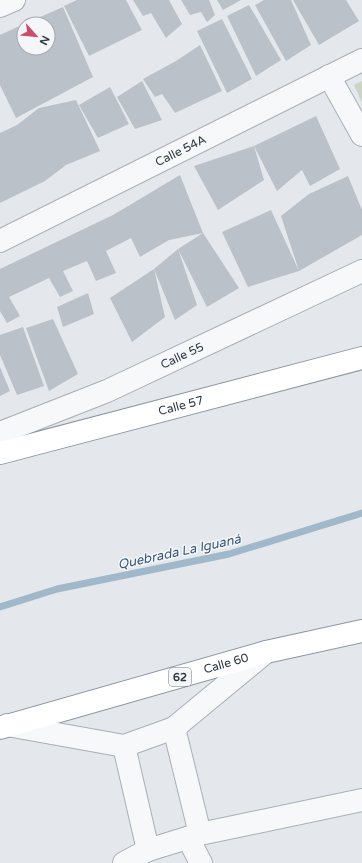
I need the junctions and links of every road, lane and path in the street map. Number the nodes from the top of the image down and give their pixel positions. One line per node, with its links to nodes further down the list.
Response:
1 (14, 0): 2 (street)
2 (0, 6)
3 (362, 60): 4 (street, Calle 54A)
4 (329, 76): 5 (street); 6 (street, Calle 54A)
5 (362, 135)
6 (0, 241)
7 (362, 271): 9 (street, Calle 55)
8 (362, 358): 10 (highway, Calle 57)
9 (0, 433)
10 (0, 453)
11 (362, 631): 12 (highway, Calle 60 / 62)
12 (266, 652): 13 (highway, Calle 60 / 62); 14 (street)
13 (4, 727): 15 (street)
14 (174, 728): 15 (street); 17 (street)
15 (124, 746): 18 (street)
16 (362, 800): 17 (street)
17 (194, 836): 18 (street); 20 (street)
18 (148, 850): 19 (street)
19 (124, 863)
20 (201, 863)

